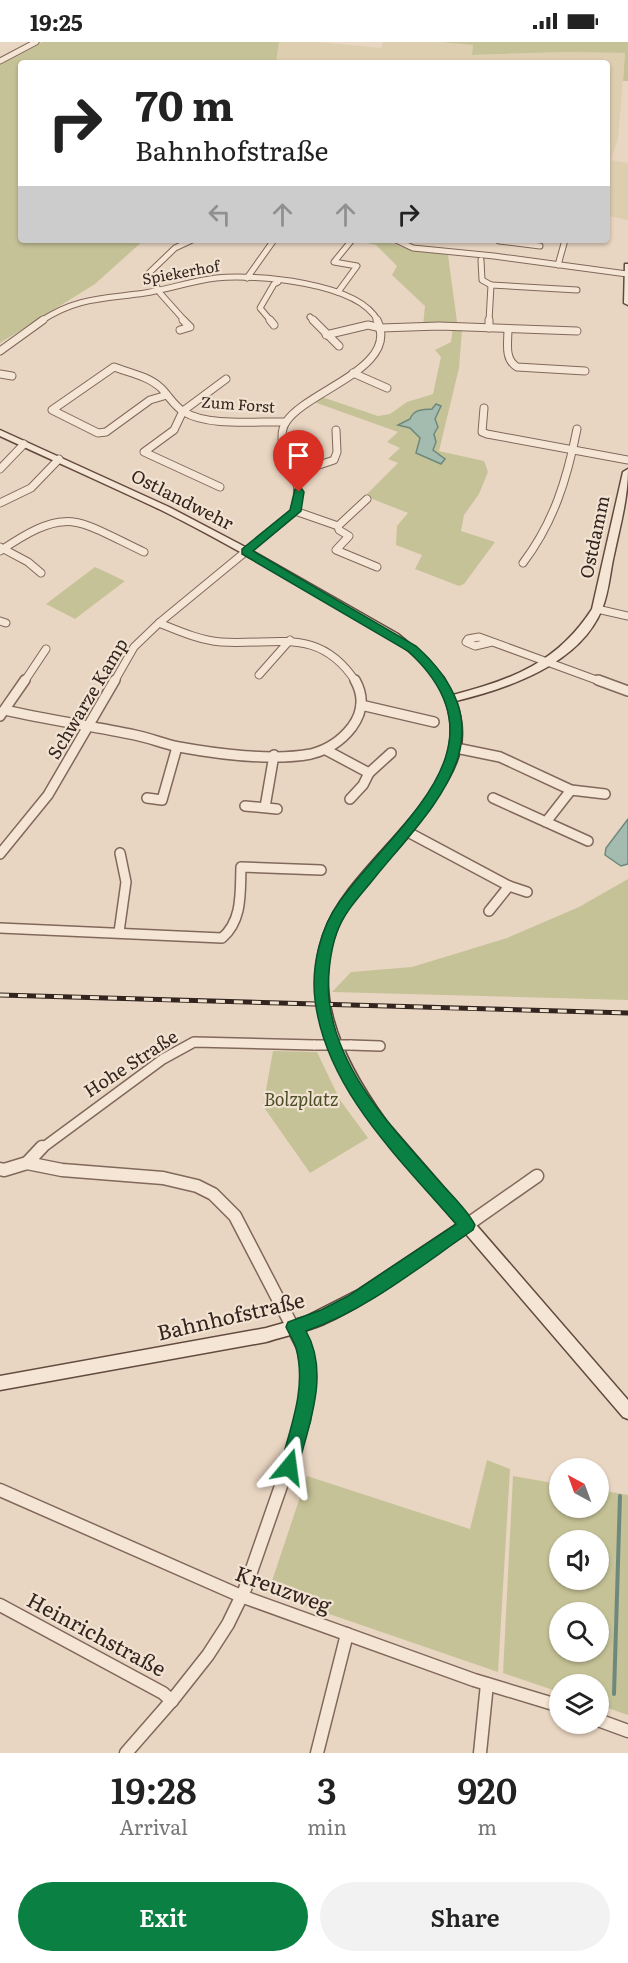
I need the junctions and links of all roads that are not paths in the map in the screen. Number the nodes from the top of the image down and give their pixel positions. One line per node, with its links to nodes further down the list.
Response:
1 (36, 42): 2 (street)
2 (0, 61)
3 (186, 243): 20 (street)
4 (272, 243): 17 (street)
5 (349, 243): 21 (street)
6 (402, 243): 12 (street)
7 (439, 243): 12 (street)
8 (498, 243): 13 (street)
9 (515, 243): 11 (street)
10 (564, 243): 15 (street)
11 (540, 246)
12 (441, 251): 13 (street)
13 (494, 256): 15 (street)
14 (481, 260): 19 (street)
15 (558, 265): 16 (street)
16 (627, 270): 23 (street)
17 (247, 278): 18 (street, Spiekerhof); 20 (street, Spiekerhof)
18 (278, 282): 21 (street, Spiekerhof); 25 (street)
19 (491, 285): 22 (street); 27 (street)
20 (158, 290): 29 (street); 33 (street, Spiekerhof)
21 (338, 292): 26 (street, Spiekerhof)
22 (578, 301)
23 (628, 303)
24 (310, 317): 31 (street)
25 (274, 325)
26 (381, 328): 27 (street); 31 (street); 35 (street)
27 (489, 328): 28 (street)
28 (508, 329): 30 (street); 34 (street)
29 (180, 330)
30 (577, 332)
31 (326, 335): 32 (street)
32 (339, 346)
33 (0, 351)
34 (585, 371)
35 (353, 373): 39 (street); 43 (street)
36 (0, 374): 37 (street)
37 (12, 376)
38 (226, 379): 42 (street)
39 (387, 388)
40 (166, 395): 40 (street, Zum Forst); 42 (street, Zum Forst)
41 (484, 408): 48 (street)
42 (183, 411): 43 (street, Zum Forst); 54 (street)
43 (286, 422): 51 (street)
44 (577, 429): 48 (street)
45 (336, 430): 51 (street)
46 (0, 434): 47 (street, Ostlandwehr)
47 (24, 444): 49 (street, Ostlandwehr); 52 (street)
48 (573, 450): 50 (street); 62 (street)
49 (59, 459): 56 (street); 60 (street, Ostlandwehr)
50 (628, 460)
51 (291, 468): 57 (street)
52 (0, 469)
53 (628, 472): 65 (street, Ostdamm)
54 (220, 487)
55 (367, 499): 58 (street)
56 (0, 503)
57 (296, 511): 58 (street); 60 (street)
58 (338, 526): 63 (street)
59 (1, 549): 61 (street); 64 (street)
60 (246, 551): 67 (street, Schwarze Kamp); 74 (street, Ostlandwehr)
61 (144, 552)
62 (523, 563)
63 (377, 567)
64 (41, 573)
65 (597, 609): 66 (street); 71 (street, Ostdamm)
66 (628, 616)
67 (159, 623): 68 (street); 78 (street, Schwarze Kamp)
68 (290, 640): 72 (street); 75 (street)
69 (492, 642): 71 (street)
70 (46, 649): 76 (street)
71 (551, 662): 73 (street); 74 (street, Ostdamm)
72 (259, 675)
73 (628, 691)
74 (450, 699): 80 (street)
75 (361, 705): 77 (street); 81 (street)
76 (2, 713): 78 (street)
77 (434, 722)
78 (87, 727): 79 (street); 97 (street, Schwarze Kamp)
79 (177, 747): 83 (street); 87 (street)
80 (456, 748): 85 (street); 94 (street)
81 (326, 750): 83 (street); 84 (street)
82 (391, 753): 84 (street)
83 (273, 755): 91 (street)
84 (369, 772): 89 (street)
85 (571, 790): 86 (street); 93 (street)
86 (605, 794)
87 (147, 798)
88 (492, 798): 93 (street)
89 (350, 799)
90 (245, 806): 91 (street)
91 (265, 807): 92 (street)
92 (277, 809)
93 (546, 822): 95 (street)
94 (406, 831): 99 (street); 108 (street)
95 (588, 841)
96 (120, 853): 103 (street)
97 (0, 854)
98 (321, 870): 103 (street)
99 (509, 886): 100 (street); 101 (street)
100 (527, 892)
101 (489, 911)
102 (0, 928): 103 (street)
103 (119, 932)
104 (380, 1046): 105 (street, Hohe Straße, bridge)
105 (27, 1163): 106 (street); 109 (street)
106 (1, 1171)
107 (537, 1176): 108 (street, Bahnhofstraße)
108 (467, 1225): 109 (street, Bahnhofstraße); 111 (street)
109 (294, 1327): 110 (street, Bahnhofstraße); 113 (street)
110 (0, 1383)
111 (628, 1412)
112 (0, 1490): 113 (street, Kreuzweg)
113 (241, 1596): 115 (street, Kreuzweg); 117 (street)
114 (0, 1605): 117 (street, Heinrichstraße)
115 (347, 1634): 116 (street, Kreuzweg); 122 (street)
116 (487, 1684): 118 (street, Kreuzweg); 123 (street)
117 (172, 1701): 121 (street)
118 (549, 1702)
119 (609, 1724): 120 (street)
120 (628, 1731)
121 (126, 1753)
122 (317, 1753)
123 (480, 1753)

